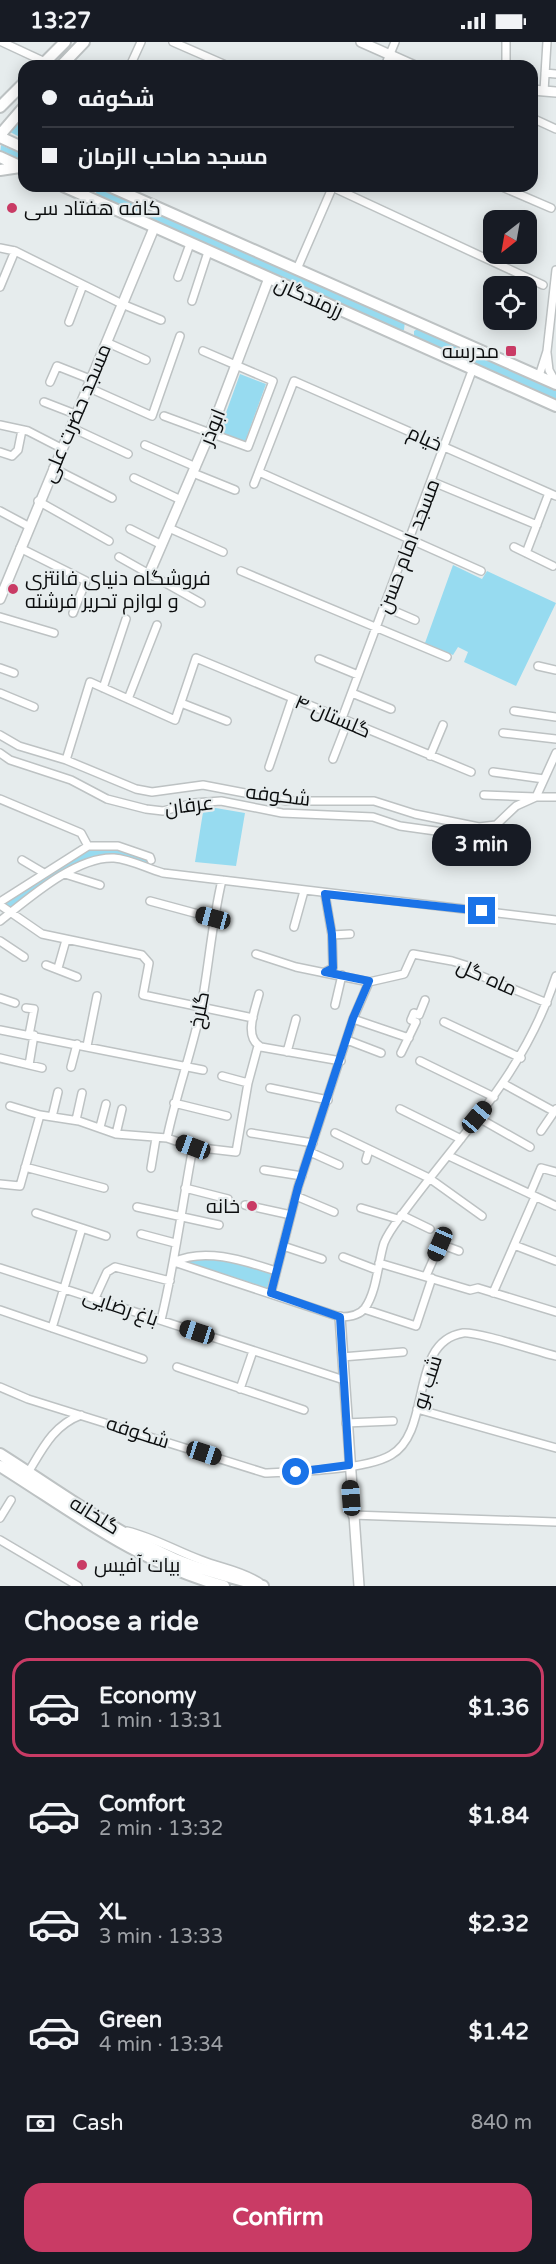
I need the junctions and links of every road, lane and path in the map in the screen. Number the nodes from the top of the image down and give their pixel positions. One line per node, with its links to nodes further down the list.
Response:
1 (2, 42): 11 (street)
2 (65, 42): 12 (main road)
3 (84, 42): 13 (main road)
4 (141, 42): 14 (street)
5 (173, 42): 15 (street)
6 (361, 42): 10 (street)
7 (395, 42): 10 (street)
8 (506, 42): 18 (street)
9 (547, 42): 19 (street)
10 (390, 55): 16 (street); 17 (street)
11 (36, 60)
12 (47, 60)
13 (67, 60)
14 (133, 60)
15 (214, 60)
16 (388, 60)
17 (401, 60)
18 (506, 60)
19 (545, 73): 20 (street); 23 (street)
20 (556, 74)
21 (18, 88): 25 (main road)
22 (538, 90): 23 (street)
23 (544, 91): 24 (street)
24 (556, 92)
25 (2, 103)
26 (18, 114): 29 (main road)
27 (538, 121): 28 (street)
28 (556, 129)
29 (0, 136): 30 (main road)
30 (18, 145)
31 (0, 157): 32 (main road)
32 (18, 166)
33 (18, 168): 34 (main road)
34 (0, 170)
35 (76, 192): 41 (main road, رزمندگان)
36 (92, 192): 41 (main road)
37 (123, 192): 48 (main road, رزمندگان)
38 (329, 192): 48 (street)
39 (345, 192): 53 (street)
40 (514, 192): 42 (street)
41 (91, 199): 43 (main road, رزمندگان)
42 (551, 208)
43 (154, 228): 44 (main road, رزمندگان); 56 (street, مسجد حضرت علی)
44 (190, 244): 47 (main road, رزمندگان); 50 (street)
45 (0, 249): 46 (street)
46 (15, 251): 52 (street); 54 (street)
47 (208, 252): 51 (main road, رزمندگان); 55 (street)
48 (297, 269): 59 (main road, رزمندگان)
49 (556, 270): 64 (street)
50 (178, 277)
51 (269, 279): 61 (main road, رزمندگان); 66 (street, ابوذر)
52 (82, 285): 56 (street); 58 (street)
53 (543, 285)
54 (0, 287)
55 (192, 301)
56 (122, 304): 57 (street); 62 (street, مسجد حضرت علی)
57 (161, 320)
58 (69, 322)
59 (413, 322): 61 (main road); 68 (main road, رزمندگان)
60 (180, 336): 70 (street)
61 (407, 340): 67 (main road, رزمندگان)
62 (105, 342): 65 (street); 70 (street, مسجد حضرت علی)
63 (203, 351): 66 (street)
64 (547, 351): 68 (street); 71 (street)
65 (146, 360)
66 (236, 364): 79 (street, ابوذر); 79 (street)
67 (472, 371): 73 (main road, رزمندگان); 82 (street, مسجد امام حسن)
68 (539, 376): 71 (main road, رزمندگان)
69 (50, 382): 70 (street)
70 (88, 383): 74 (street, مسجد حضرت علی)
71 (556, 383)
72 (44, 402): 74 (street)
73 (556, 406)
74 (75, 414): 77 (street, مسجد حضرت علی)
75 (164, 416): 79 (street)
76 (0, 425): 78 (street)
77 (70, 426): 81 (street, مسجد حضرت علی); 84 (street)
78 (22, 430): 81 (street); 83 (street)
79 (211, 433): 86 (street, ابوذر)
80 (145, 445): 86 (street)
81 (61, 448): 85 (street, مسجد حضرت علی)
82 (446, 448): 87 (street, خیام); 89 (street, مسجد امام حسن); 92 (street, خیام)
83 (0, 452)
84 (128, 454)
85 (53, 468): 93 (street); 95 (street, مسجد حضرت علی)
86 (194, 470): 91 (street); 94 (street, ابوذر)
87 (259, 472): 90 (street); 101 (street)
88 (134, 478): 94 (street)
89 (433, 482): 97 (street); 101 (street, مسجد امام حسن)
90 (254, 484)
91 (235, 490)
92 (553, 494): 97 (street)
93 (112, 498)
94 (182, 500): 99 (street, ابوذر)
95 (38, 501): 98 (street, مسجد حضرت علی); 102 (street)
96 (0, 512): 98 (street)
97 (537, 525): 107 (street)
98 (28, 526): 105 (street, مسجد حضرت علی)
99 (169, 528): 103 (street, ابوذر); 106 (street)
100 (130, 529): 103 (street)
101 (411, 540): 111 (street); 116 (street, مسجد امام حسن)
102 (109, 541)
103 (162, 545): 112 (street, ابوذر)
104 (514, 547): 107 (street)
105 (20, 548): 113 (street, مسجد حضرت علی); 117 (street)
106 (223, 552)
107 (526, 553): 109 (street)
108 (119, 557): 112 (street)
109 (553, 566)
110 (241, 571): 122 (street)
111 (482, 571)
112 (149, 574): 115 (street)
113 (4, 579): 114 (street, مسجد حضرت علی)
114 (0, 599)
115 (201, 603)
116 (385, 608): 120 (street); 122 (street, مسجد امام حسن)
117 (73, 613)
118 (0, 616): 123 (street)
119 (126, 619): 131 (street)
120 (415, 620)
121 (157, 625): 134 (street)
122 (376, 629): 124 (street); 130 (street, مسجد امام حسن)
123 (54, 633)
124 (447, 657)
125 (319, 659): 130 (street)
126 (538, 666): 128 (street)
127 (0, 668): 129 (street)
128 (556, 669)
129 (14, 673)
130 (358, 675): 133 (street, مسجد امام حسن)
131 (103, 687): 134 (street); 150 (street)
132 (0, 693): 137 (street)
133 (352, 693): 138 (street); 142 (street, مسجد امام حسن)
134 (128, 699): 136 (street)
135 (292, 699): 136 (street, گلستان ۴); 142 (street, گلستان ۴); 152 (street)
136 (180, 703): 141 (street)
137 (34, 707)
138 (391, 709)
139 (514, 711): 140 (street)
140 (556, 717)
141 (226, 721)
142 (344, 722): 148 (street, گلستان ۴); 151 (street, مسجد امام حسن)
143 (443, 725): 148 (street)
144 (503, 733): 146 (street)
145 (0, 735): 150 (street, شکوفه)
146 (556, 740)
147 (0, 753): 160 (street, عرفان)
148 (430, 756): 153 (street, گلستان ۴)
149 (556, 756): 155 (street)
150 (66, 759): 157 (street, شکوفه)
151 (333, 759)
152 (269, 766)
153 (471, 772)
154 (493, 772): 155 (street)
155 (544, 779): 157 (street)
156 (484, 795): 157 (street)
157 (536, 797): 158 (street, شکوفه)
158 (556, 797)
159 (0, 799): 161 (street)
160 (492, 839)
161 (88, 846): 162 (street); 164 (street)
162 (151, 860)
163 (22, 861): 164 (street)
164 (44, 873): 171 (street)
165 (65, 874): 166 (street); 167 (street); 172 (street)
166 (222, 880): 168 (street); 173 (street, گلرخ)
167 (100, 885)
168 (304, 891): 169 (street); 176 (street)
169 (325, 894): 174 (street); 177 (street)
170 (150, 901): 173 (street)
171 (0, 904): 172 (street)
172 (10, 914): 175 (street); 179 (street)
173 (213, 918): 197 (street, گلرخ)
174 (556, 920)
175 (0, 921)
176 (294, 927)
177 (332, 934): 178 (street); 185 (street)
178 (350, 934)
179 (66, 940): 184 (street); 197 (street)
180 (0, 941): 182 (street)
181 (256, 954): 185 (street)
182 (24, 957)
183 (46, 965): 184 (street)
184 (58, 969): 188 (street)
185 (325, 972): 186 (street)
186 (342, 975): 189 (street); 196 (street)
187 (556, 976): 195 (street)
188 (77, 977)
189 (369, 981): 195 (street, ماه گل); 200 (street)
190 (259, 994): 199 (street)
191 (97, 996): 208 (street)
192 (0, 998): 194 (street)
193 (425, 1000): 205 (street)
194 (15, 1003)
195 (547, 1003): 214 (street)
196 (336, 1005)
197 (201, 1006): 199 (street); 219 (street, گلرخ)
198 (26, 1008): 204 (street)
199 (253, 1018): 209 (street)
200 (353, 1018): 205 (street); 206 (street)
201 (296, 1019): 210 (street)
202 (444, 1022): 214 (street)
203 (0, 1030): 204 (street)
204 (31, 1035): 207 (street); 217 (street)
205 (409, 1038): 212 (street)
206 (347, 1040): 211 (street); 215 (street)
207 (77, 1044): 208 (street); 218 (street)
208 (87, 1046): 219 (street)
209 (258, 1046): 210 (street); 223 (street)
210 (287, 1052): 215 (street)
211 (381, 1053)
212 (401, 1053)
213 (0, 1058): 217 (street)
214 (521, 1058): 224 (street)
215 (341, 1061): 229 (street)
216 (420, 1061): 228 (street)
217 (29, 1065): 220 (street)
218 (71, 1067)
219 (186, 1067): 221 (street); 231 (street, گلرخ)
220 (42, 1068)
221 (203, 1070)
222 (222, 1076): 223 (street)
223 (248, 1083): 250 (street)
224 (504, 1084): 228 (street); 235 (street)
225 (270, 1088): 229 (street)
226 (58, 1092): 238 (street)
227 (82, 1093): 240 (street)
228 (494, 1097): 239 (street)
229 (328, 1100): 249 (street)
230 (106, 1104): 241 (street)
231 (174, 1104): 237 (street); 247 (street, گلرخ)
232 (10, 1106): 236 (street)
233 (122, 1109): 245 (street)
234 (400, 1109): 248 (street)
235 (555, 1111): 242 (street)
236 (40, 1115): 238 (street); 257 (street)
237 (227, 1116)
238 (52, 1117): 240 (street)
239 (477, 1117): 248 (street); 251 (street)
240 (76, 1120): 241 (street)
241 (100, 1127): 245 (street)
242 (541, 1131)
243 (335, 1132): 252 (street)
244 (251, 1133): 249 (street)
245 (116, 1134): 246 (street)
246 (156, 1138): 247 (street); 258 (street)
247 (167, 1138): 250 (street)
248 (461, 1139): 254 (street)
249 (313, 1143): 253 (street)
250 (193, 1147): 265 (street)
251 (530, 1147)
252 (369, 1149): 255 (street); 262 (street)
253 (310, 1152): 256 (street); 261 (street)
254 (449, 1156): 262 (street); 266 (street)
255 (366, 1160)
256 (339, 1165)
257 (26, 1167): 263 (street); 264 (street)
258 (152, 1168)
259 (264, 1170): 261 (street)
260 (556, 1172): 266 (street)
261 (302, 1176): 267 (street)
262 (429, 1178): 277 (street); 278 (street)
263 (0, 1184)
264 (104, 1188)
265 (185, 1188): 268 (street); 276 (street)
266 (532, 1195): 270 (street); 285 (street)
267 (296, 1196): 273 (street); 275 (street)
268 (228, 1199)
269 (245, 1205): 275 (street)
270 (556, 1206)
271 (137, 1207): 276 (street)
272 (361, 1208): 278 (street)
273 (334, 1212)
274 (36, 1213): 280 (street)
275 (291, 1215): 286 (street)
276 (180, 1216): 279 (street); 284 (street)
277 (482, 1216)
278 (400, 1217): 281 (street); 292 (street)
279 (219, 1225)
280 (82, 1228): 283 (street); 297 (street)
281 (430, 1229)
282 (141, 1234): 284 (street)
283 (106, 1236)
284 (175, 1243): 291 (street)
285 (514, 1245): 290 (street); 299 (street)
286 (283, 1246): 289 (street); 294 (street)
287 (459, 1251): 295 (street)
288 (343, 1257): 292 (street)
289 (322, 1259)
290 (556, 1261)
291 (174, 1262): 294 (street); 296 (street); 298 (street)
292 (378, 1266): 295 (street); 301 (street)
293 (0, 1268): 297 (street, باغ رضایی)
294 (276, 1271): 298 (street)
295 (429, 1277): 299 (street); 301 (street)
296 (170, 1281): 300 (street); 305 (street)
297 (63, 1287): 300 (street, باغ رضایی); 306 (street)
298 (271, 1293): 304 (street)
299 (494, 1293): 303 (street)
300 (94, 1298): 305 (street, باغ رضایی)
301 (364, 1309): 304 (street)
302 (0, 1310): 306 (street)
303 (556, 1312)
304 (340, 1317): 310 (street)
305 (161, 1320): 307 (street, باغ رضایی)
306 (52, 1328): 311 (street)
307 (253, 1351): 313 (street, باغ رضایی); 315 (street)
308 (403, 1352): 310 (street)
309 (556, 1356): 316 (street, شب بو)
310 (342, 1357): 313 (street)
311 (143, 1359)
312 (177, 1367): 315 (street)
313 (344, 1380): 320 (street)
314 (0, 1387): 318 (street, شکوفه)
315 (240, 1389): 317 (street)
316 (417, 1409): 321 (street); 323 (street, شب بو)
317 (304, 1410)
318 (82, 1415): 323 (street, شکوفه); 325 (street)
319 (393, 1421): 320 (street)
320 (346, 1422): 323 (street)
321 (556, 1448)
322 (0, 1454): 325 (main road, گلخانه)
323 (349, 1465): 327 (street)
324 (0, 1466): 325 (main road, گلخانه)
325 (26, 1476): 332 (main road, گلخانه); 333 (main road, گلخانه)
326 (11, 1500): 328 (street)
327 (352, 1515): 329 (street); 334 (street)
328 (0, 1518)
329 (556, 1522)
330 (0, 1540): 331 (street)
331 (78, 1586)
332 (224, 1586)
333 (264, 1586)
334 (358, 1586)

